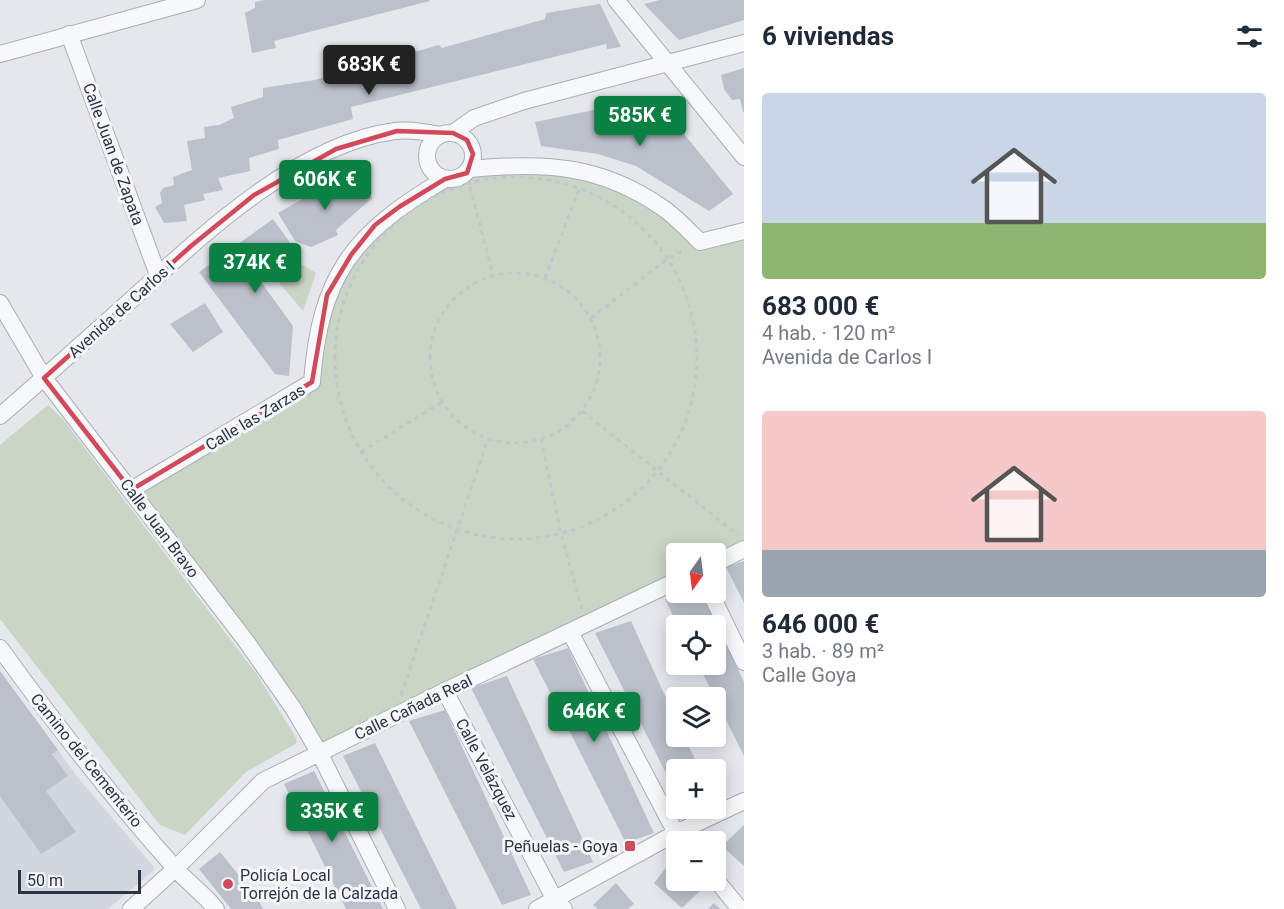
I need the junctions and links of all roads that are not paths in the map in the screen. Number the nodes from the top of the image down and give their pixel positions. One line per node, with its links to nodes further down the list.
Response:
1 (197, 0): 3 (street)
2 (616, 0): 6 (street)
3 (69, 34): 5 (street); 12 (street, Calle Juan de Zapata)
4 (744, 43): 6 (street)
5 (0, 54)
6 (668, 64): 7 (street); 8 (street)
7 (447, 134): 9 (street); 10 (street); 12 (street, Avenida de Carlos I)
8 (744, 157)
9 (469, 176): 10 (street); 11 (street)
10 (445, 179): 16 (street, Calle las Zarzas)
11 (744, 231)
12 (159, 274): 14 (street, Avenida de Carlos I)
13 (0, 303): 14 (street, Calle Juan Bravo)
14 (44, 378): 15 (street, Avenida de Carlos I); 16 (street, Calle Juan Bravo)
15 (0, 416)
16 (131, 490): 25 (street, Calle Juan Bravo)
17 (744, 549): 18 (street)
18 (726, 558)
19 (666, 586): 21 (street, Calle Cañada Real)
20 (715, 603): 23 (street)
21 (570, 632): 24 (street, Calle Cañada Real); 27 (street)
22 (0, 648): 30 (street, Camino del Cementerio)
23 (744, 662)
24 (446, 691): 25 (street, Calle Cañada Real); 32 (street, Calle Velázquez)
25 (320, 754): 30 (street, Calle Cañada Real); 35 (street, Calle Juan Bravo)
26 (744, 801): 28 (street)
27 (677, 831)
28 (691, 831)
29 (666, 845): 32 (street)
30 (175, 869): 33 (street, Calle Cañada Real); 34 (street, Camino del Cementerio)
31 (725, 891): 37 (street)
32 (560, 904): 36 (street)
33 (131, 909)
34 (216, 909)
35 (397, 909)
36 (537, 909)
37 (740, 909)

